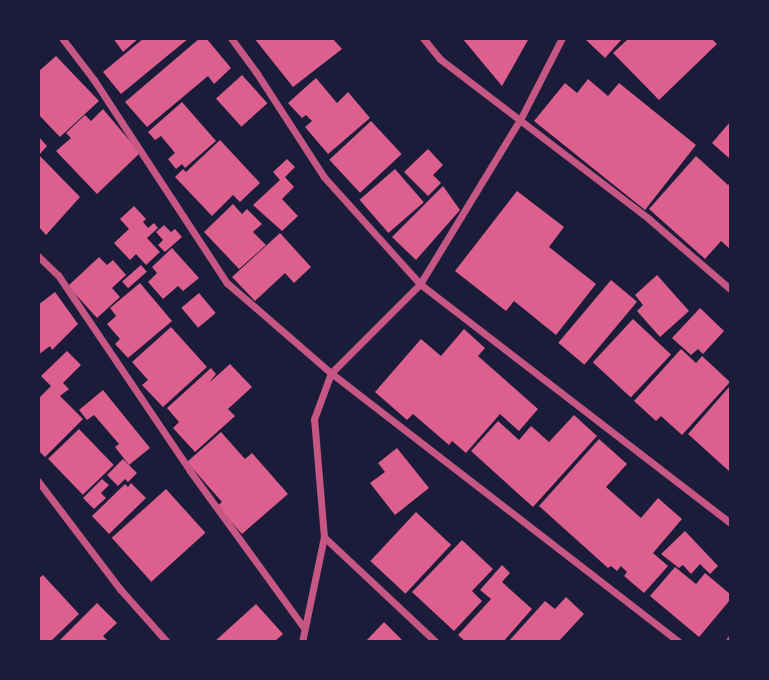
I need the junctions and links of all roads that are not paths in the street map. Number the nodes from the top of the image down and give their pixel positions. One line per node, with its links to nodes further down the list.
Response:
1 (62, 38): 9 (street)
2 (231, 38): 7 (street)
3 (423, 38): 5 (street)
4 (562, 38): 5 (street)
5 (521, 118): 7 (street); 8 (street)
6 (38, 256): 13 (street)
7 (420, 284): 9 (street); 11 (street)
8 (730, 289)
9 (331, 373): 12 (street); 17 (street)
10 (38, 481): 14 (street)
11 (730, 523)
12 (324, 537): 13 (street); 16 (street)
13 (305, 629): 15 (street)
14 (167, 642)
15 (302, 642)
16 (436, 642)
17 (679, 642)

